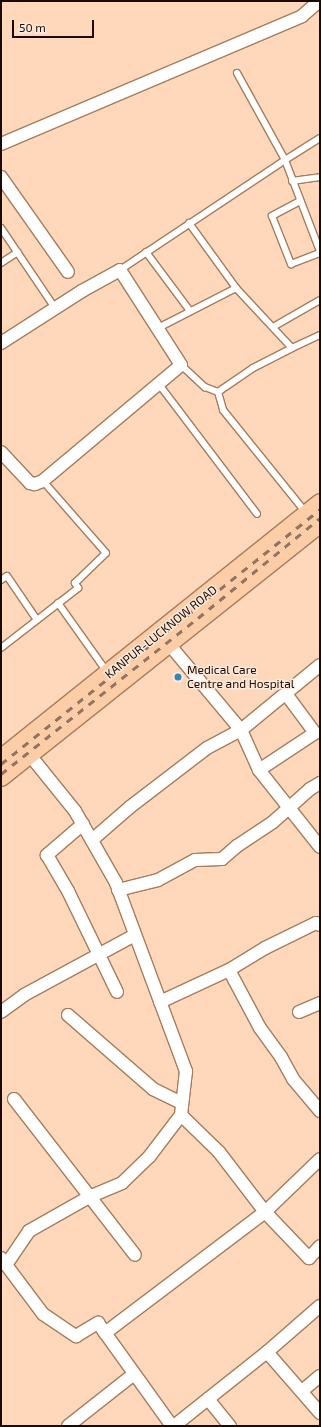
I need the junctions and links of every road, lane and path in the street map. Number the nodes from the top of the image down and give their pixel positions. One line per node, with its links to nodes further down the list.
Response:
1 (317, 3): 4 (street)
2 (237, 73): 5 (lane)
3 (320, 138): 5 (lane)
4 (1, 144)
5 (285, 160): 8 (lane); 10 (lane)
6 (1, 177): 17 (street)
7 (320, 177): 8 (lane)
8 (292, 181): 9 (lane)
9 (300, 201): 14 (lane); 14 (lane)
10 (189, 223): 13 (lane); 18 (lane)
11 (1, 228): 12 (lane)
12 (18, 252): 15 (lane); 20 (lane)
13 (146, 252): 16 (lane); 21 (lane)
14 (320, 252)
15 (1, 263)
16 (120, 270): 20 (street); 23 (street)
17 (68, 272)
18 (236, 288): 21 (lane); 22 (lane)
19 (320, 300): 22 (lane)
20 (55, 308): 25 (street)
21 (190, 311): 23 (lane)
22 (272, 327): 26 (lane)
23 (158, 328): 27 (street)
24 (320, 335): 26 (lane)
25 (1, 343)
26 (292, 348): 29 (lane)
27 (181, 365): 28 (street); 29 (lane)
28 (158, 383): 31 (street); 33 (lane)
29 (218, 392): 32 (lane)
30 (1, 452): 31 (street)
31 (43, 480): 36 (lane)
32 (315, 513): 34 (main road, KANPUR-LUCKNOW ROAD)
33 (257, 514)
34 (264, 557): 38 (main road, KANPUR-LUCKNOW ROAD); 41 (main road, KANPUR-LUCKNOW ROAD)
35 (1, 580): 37 (lane)
36 (58, 603): 37 (lane); 41 (lane)
37 (37, 620): 39 (lane)
38 (168, 643): 43 (street); 45 (main road, KANPUR-LUCKNOW ROAD)
39 (1, 648)
40 (320, 665): 42 (street)
41 (108, 674): 46 (main road, KANPUR-LUCKNOW ROAD)
42 (286, 694): 43 (street); 44 (street)
43 (241, 730): 47 (street); 52 (street)
44 (318, 737): 47 (street)
45 (29, 754): 48 (main road, KANPUR-LUCKNOW ROAD); 51 (street)
46 (1, 759)
47 (259, 770): 50 (street)
48 (1, 777)
49 (320, 783): 50 (street)
50 (288, 808): 53 (street); 54 (street)
51 (83, 824): 52 (street); 57 (street)
52 (92, 840): 54 (street)
53 (320, 847)
54 (118, 890): 56 (street)
55 (320, 925): 58 (street)
56 (135, 935): 57 (street); 60 (street)
57 (98, 956): 59 (street); 62 (street)
58 (229, 970): 60 (street); 67 (street)
59 (117, 992)
60 (160, 1002): 66 (street)
61 (320, 1003): 63 (street)
62 (1, 1012)
63 (299, 1012)
64 (68, 1016): 66 (street)
65 (14, 1099): 69 (street)
66 (181, 1109): 69 (street); 70 (street)
67 (320, 1111)
68 (320, 1159): 70 (street)
69 (89, 1197): 72 (street); 73 (street)
70 (265, 1212): 71 (street); 75 (street)
71 (320, 1246)
72 (135, 1255)
73 (4, 1261): 75 (street)
74 (320, 1306): 76 (street)
75 (105, 1333): 77 (street)
76 (267, 1352): 79 (street); 80 (street)
77 (134, 1374): 82 (street); 83 (street)
78 (320, 1376): 79 (street)
79 (302, 1391): 81 (street)
80 (208, 1399): 83 (street); 84 (street)
81 (320, 1413)
82 (68, 1426)
83 (173, 1426)
84 (230, 1426)

